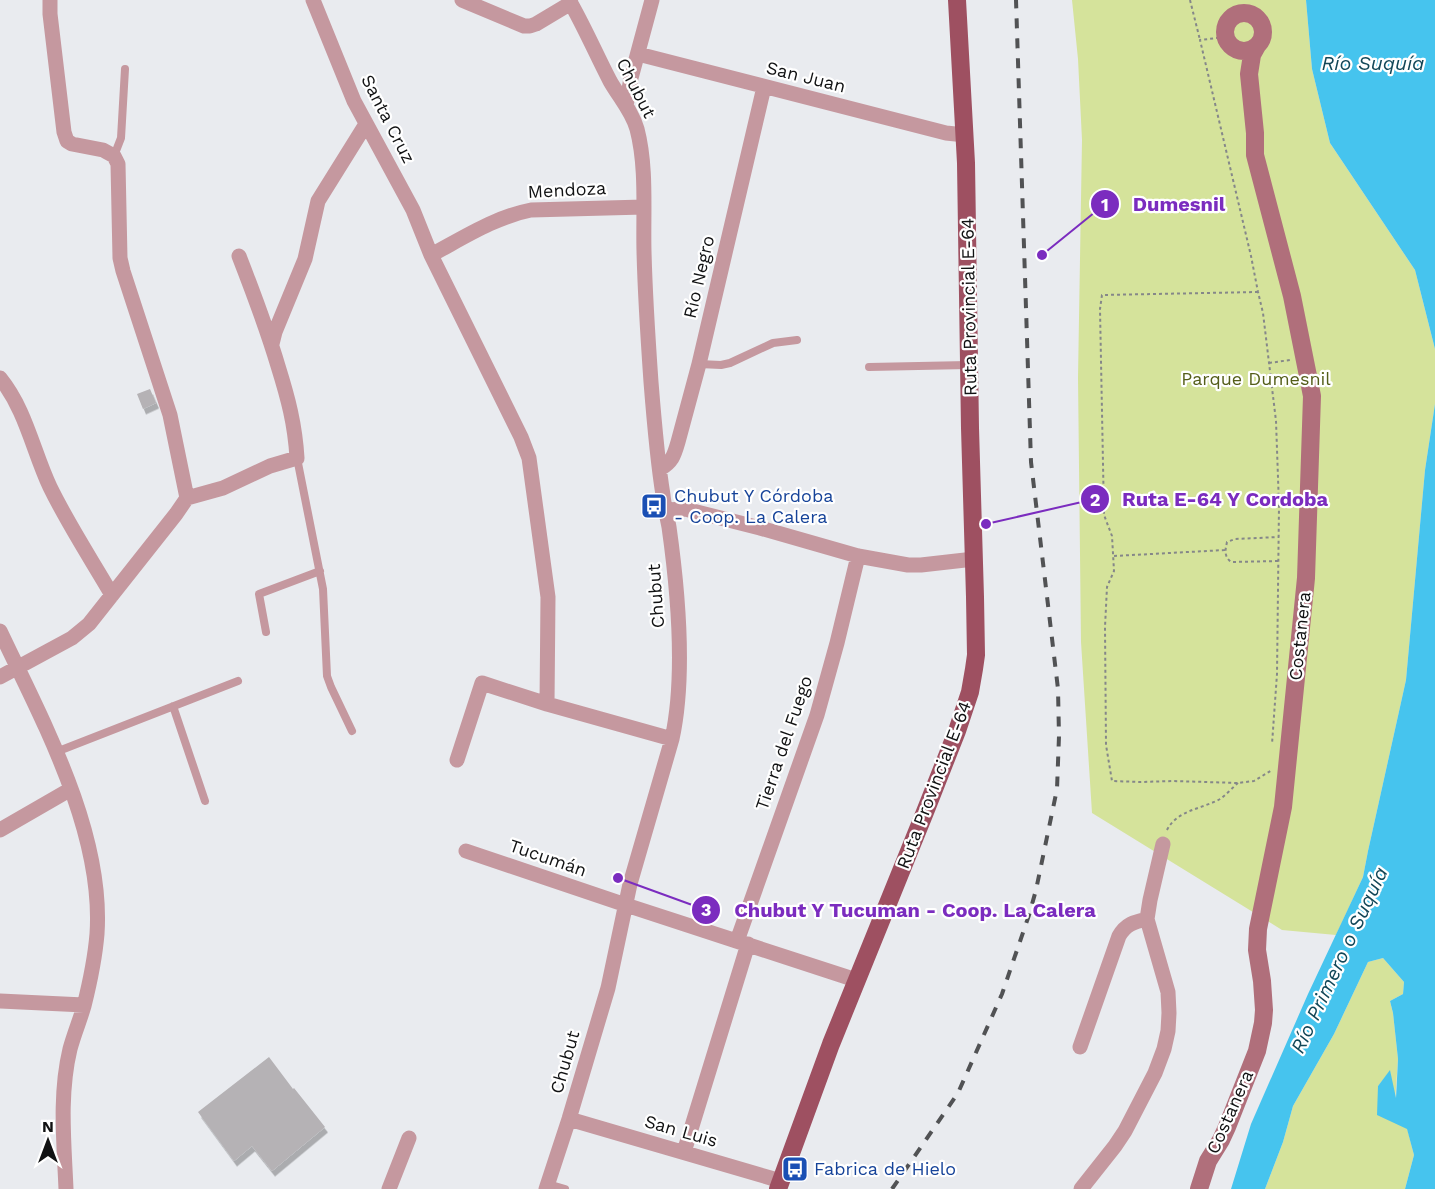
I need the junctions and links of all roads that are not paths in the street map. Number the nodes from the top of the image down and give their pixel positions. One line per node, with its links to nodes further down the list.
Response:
1 (50, 0): 18 (street)
2 (312, 0): 16 (street, Santa Cruz)
3 (462, 0): 6 (street)
4 (652, 0): 11 (street)
5 (957, 0): 17 (main road, Ruta Provincial E-64)
6 (570, 2): 15 (street, Chubut)
7 (1247, 7): 8 (street, Costanera); 10 (street, Costanera)
8 (1234, 9): 9 (street, Costanera)
9 (1230, 43): 10 (street); 13 (street, Costanera)
10 (1257, 46): 13 (street, Costanera)
11 (638, 54): 14 (street, San Juan); 15 (street)
12 (125, 69): 18 (lane)
13 (1249, 74): 68 (street, Costanera)
14 (764, 87): 17 (street, San Juan); 24 (street, Río Negro)
15 (626, 106): 19 (street, Chubut)
16 (366, 124): 21 (street, Santa Cruz); 23 (street)
17 (965, 135): 25 (main road, Ruta Provincial E-64)
18 (114, 156): 30 (street)
19 (644, 207): 21 (street, Mendoza); 29 (street, Chubut)
20 (239, 255): 23 (street)
21 (431, 255): 41 (street, Santa Cruz)
22 (797, 340): 24 (lane)
23 (272, 344): 28 (street)
24 (699, 364): 29 (street, Río Negro)
25 (970, 365): 26 (lane); 33 (main road, Ruta Provincial E-64)
26 (869, 367)
27 (0, 378): 35 (street)
28 (297, 458): 30 (street); 34 (lane)
29 (660, 470): 31 (street, Chubut)
30 (187, 498): 35 (street)
31 (666, 510): 32 (street); 44 (street, Chubut)
32 (858, 556): 33 (street); 54 (street, Tierra del Fuego)
33 (974, 559): 55 (main road, Ruta Provincial E-64)
34 (320, 572): 37 (lane); 43 (lane)
35 (112, 595): 38 (street)
36 (0, 631): 38 (street)
37 (266, 632)
38 (17, 667): 39 (street); 45 (street)
39 (0, 677)
40 (238, 681): 42 (lane)
41 (547, 704): 44 (street); 46 (street)
42 (173, 706): 45 (lane); 48 (lane)
43 (352, 731)
44 (672, 739): 52 (street, Chubut)
45 (56, 752): 47 (street)
46 (457, 760)
47 (71, 789): 49 (street); 57 (street)
48 (205, 801)
49 (0, 830)
50 (1163, 844): 53 (street)
51 (466, 851): 52 (street, Tucumán)
52 (626, 905): 54 (street, Tucumán); 59 (street, Chubut)
53 (1147, 919): 58 (street); 67 (street)
54 (743, 943): 55 (street, Tucumán); 61 (street, Tierra del Fuego)
55 (856, 980): 62 (main road, Ruta Provincial E-64)
56 (0, 1001): 57 (street)
57 (84, 1005): 64 (street)
58 (1080, 1047)
59 (569, 1119): 61 (street, San Luis); 63 (street, Chubut)
60 (409, 1138): 65 (street)
61 (684, 1152): 62 (street, San Luis)
62 (780, 1185)
63 (547, 1187): 66 (lane)
64 (66, 1189)
65 (389, 1189)
66 (565, 1189)
67 (1081, 1189)
68 (1199, 1189)

